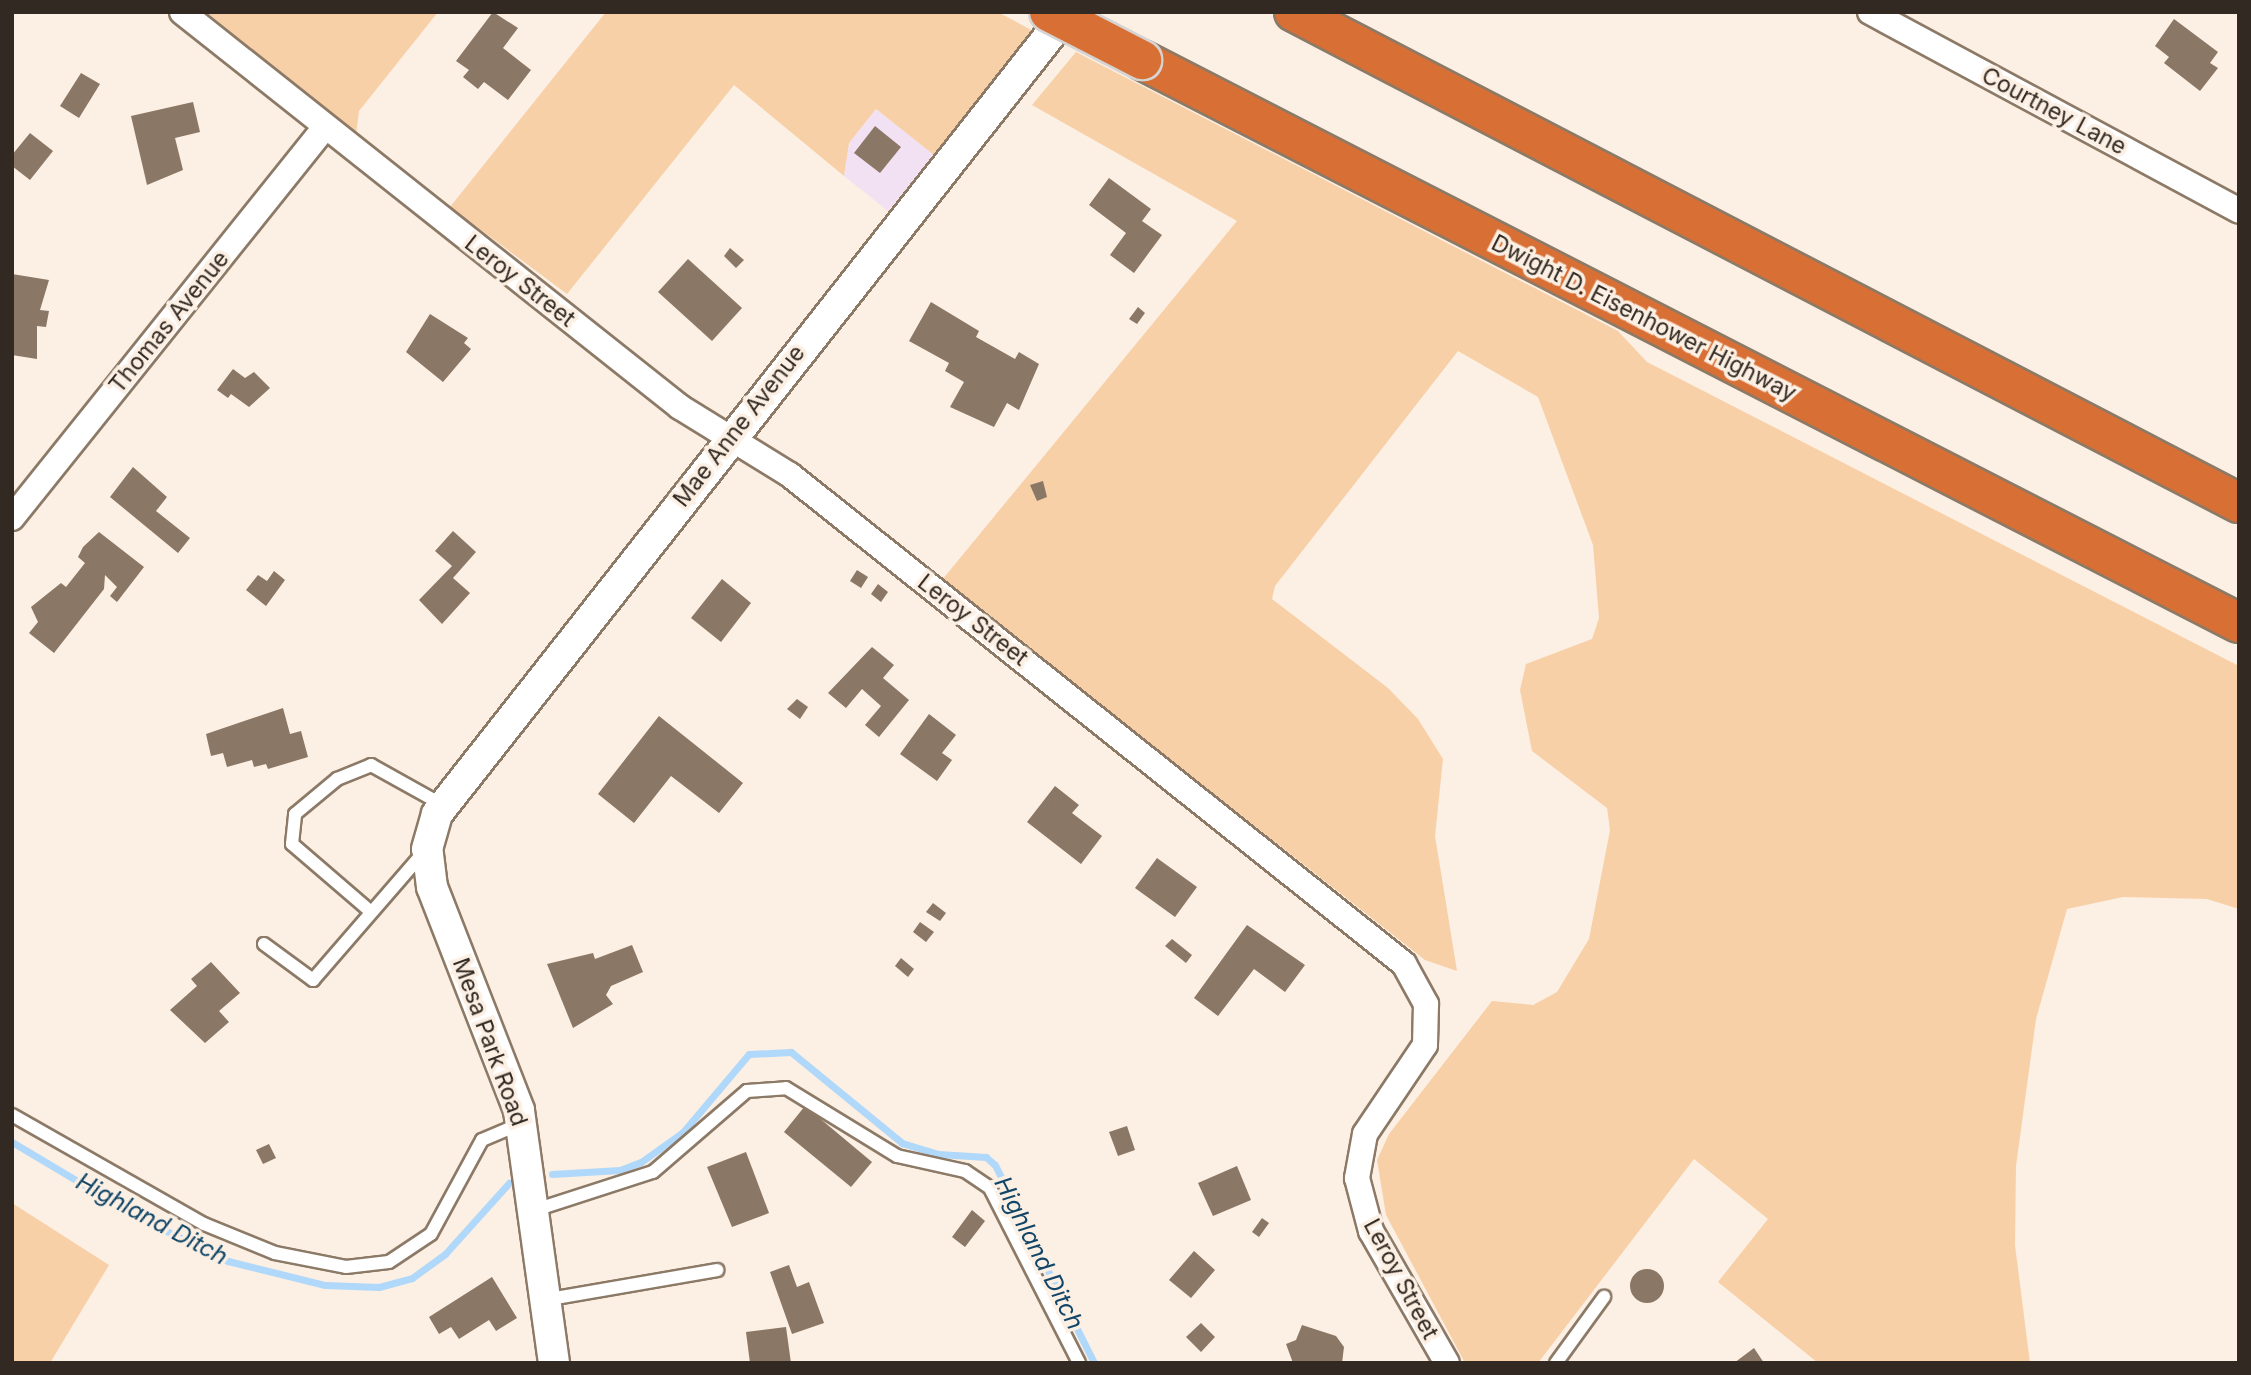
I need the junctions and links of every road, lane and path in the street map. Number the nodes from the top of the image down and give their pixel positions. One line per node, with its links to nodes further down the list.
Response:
1 (182, 12): 6 (street, Leroy Street)
2 (1049, 12): 11 (highway, Dwight D. Eisenhower Highway, bridge)
3 (1068, 12): 8 (street, Mae Anne Avenue)
4 (1294, 12): 9 (highway)
5 (1870, 12): 7 (street, Courtney Lane)
6 (325, 127): 8 (street, Leroy Street); 10 (street, Thomas Avenue)
7 (2239, 211)
8 (730, 439): 12 (street, Mae Anne Avenue); 24 (street, Leroy Street)
9 (2239, 503)
10 (12, 518)
11 (2239, 622)
12 (443, 805): 13 (street, Mae Anne Avenue); 14 (lane)
13 (427, 849): 14 (lane); 17 (street, Mesa Park Road)
14 (370, 911): 15 (lane)
15 (264, 944)
16 (12, 1115): 17 (lane)
17 (522, 1123): 18 (street, Mesa Park Road)
18 (535, 1210): 21 (street, Mesa Park Road); 23 (lane)
19 (717, 1270): 21 (lane)
20 (1604, 1297): 25 (lane)
21 (544, 1300): 22 (street, Mesa Park Road)
22 (554, 1363)
23 (1079, 1363)
24 (1447, 1363)
25 (1556, 1363)

